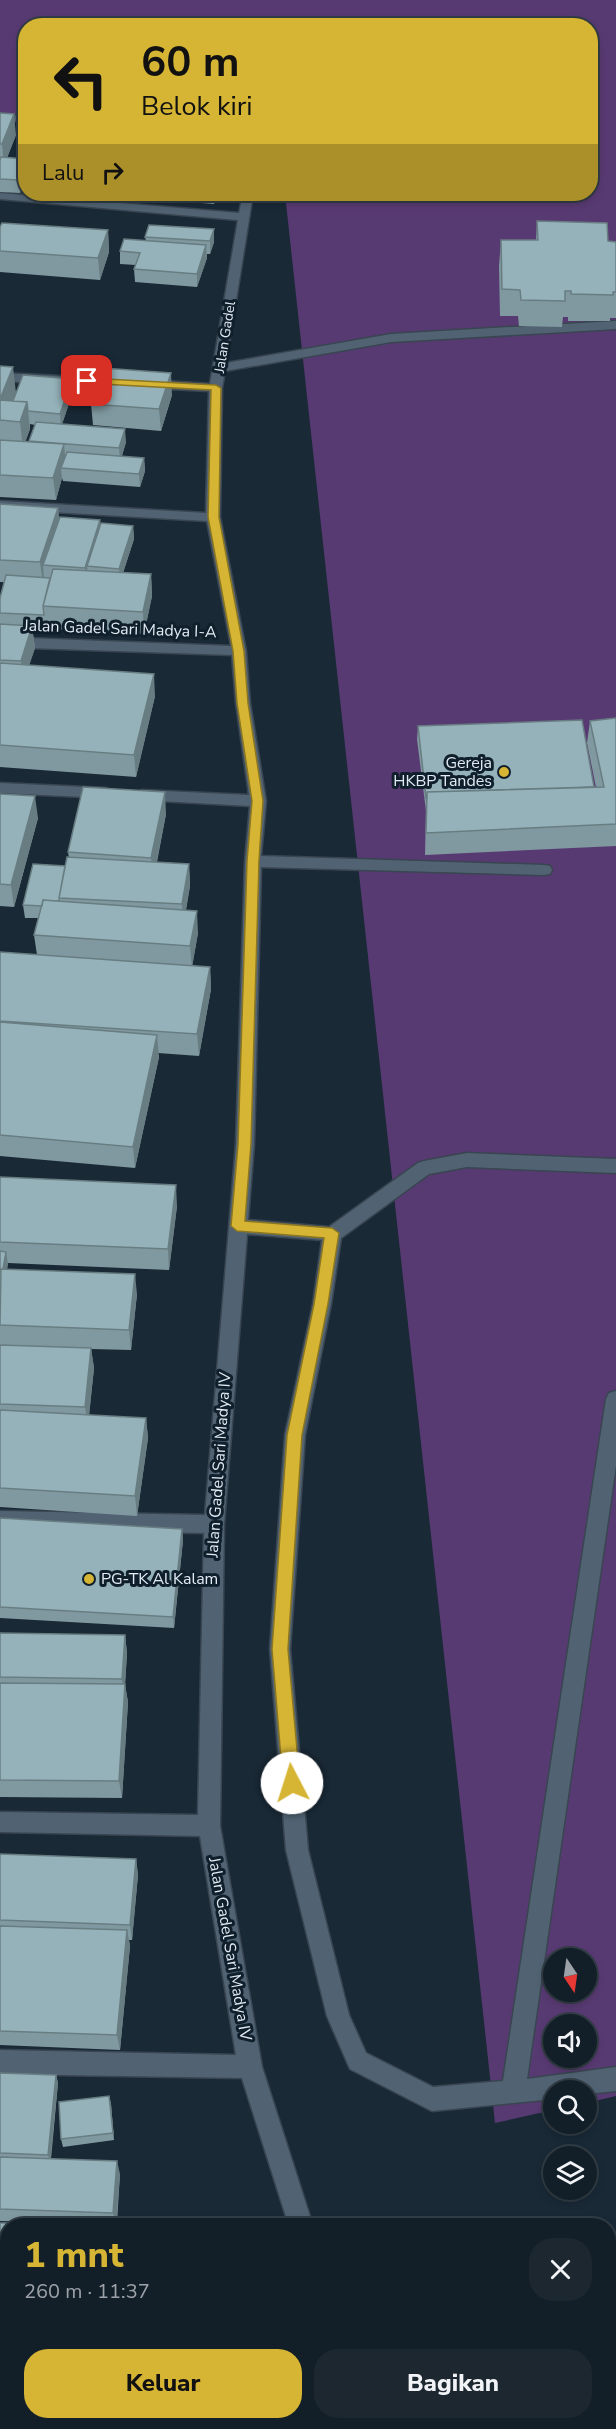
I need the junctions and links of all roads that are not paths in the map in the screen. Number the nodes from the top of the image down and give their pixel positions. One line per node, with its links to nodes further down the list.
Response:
1 (0, 117): 2 (street)
2 (18, 118)
3 (0, 196): 4 (street)
4 (18, 198)
5 (58, 201): 7 (street)
6 (247, 201): 7 (street, Jalan Gadel)
7 (244, 217): 9 (street, Jalan Gadel)
8 (616, 325): 9 (street)
9 (221, 368): 11 (street, Jalan Gadel)
10 (0, 377): 11 (street)
11 (216, 388): 13 (street, Jalan Gadel)
12 (0, 505): 13 (street)
13 (213, 517): 15 (street, Jalan Gadel)
14 (0, 642): 15 (street, Jalan Gadel Sari Madya I-A)
15 (239, 651): 17 (street, Jalan Gadel)
16 (0, 788): 17 (street)
17 (258, 801): 18 (street, Jalan Gadel Sari Madya IV)
18 (253, 861): 19 (street); 21 (street, Jalan Gadel Sari Madya IV)
19 (544, 870)
20 (616, 1166): 22 (street)
21 (237, 1226): 22 (street); 25 (street, Jalan Gadel Sari Madya IV)
22 (332, 1233): 31 (street)
23 (616, 1399): 31 (street)
24 (0, 1520): 25 (street)
25 (214, 1524): 27 (street, Jalan Gadel Sari Madya IV)
26 (0, 1822): 27 (street)
27 (209, 1826): 29 (street, Jalan Gadel Sari Madya IV)
28 (0, 2062): 29 (street)
29 (250, 2067): 32 (street, Jalan Gadel Sari Madya IV)
30 (616, 2079): 31 (street)
31 (513, 2092)
32 (298, 2218)

